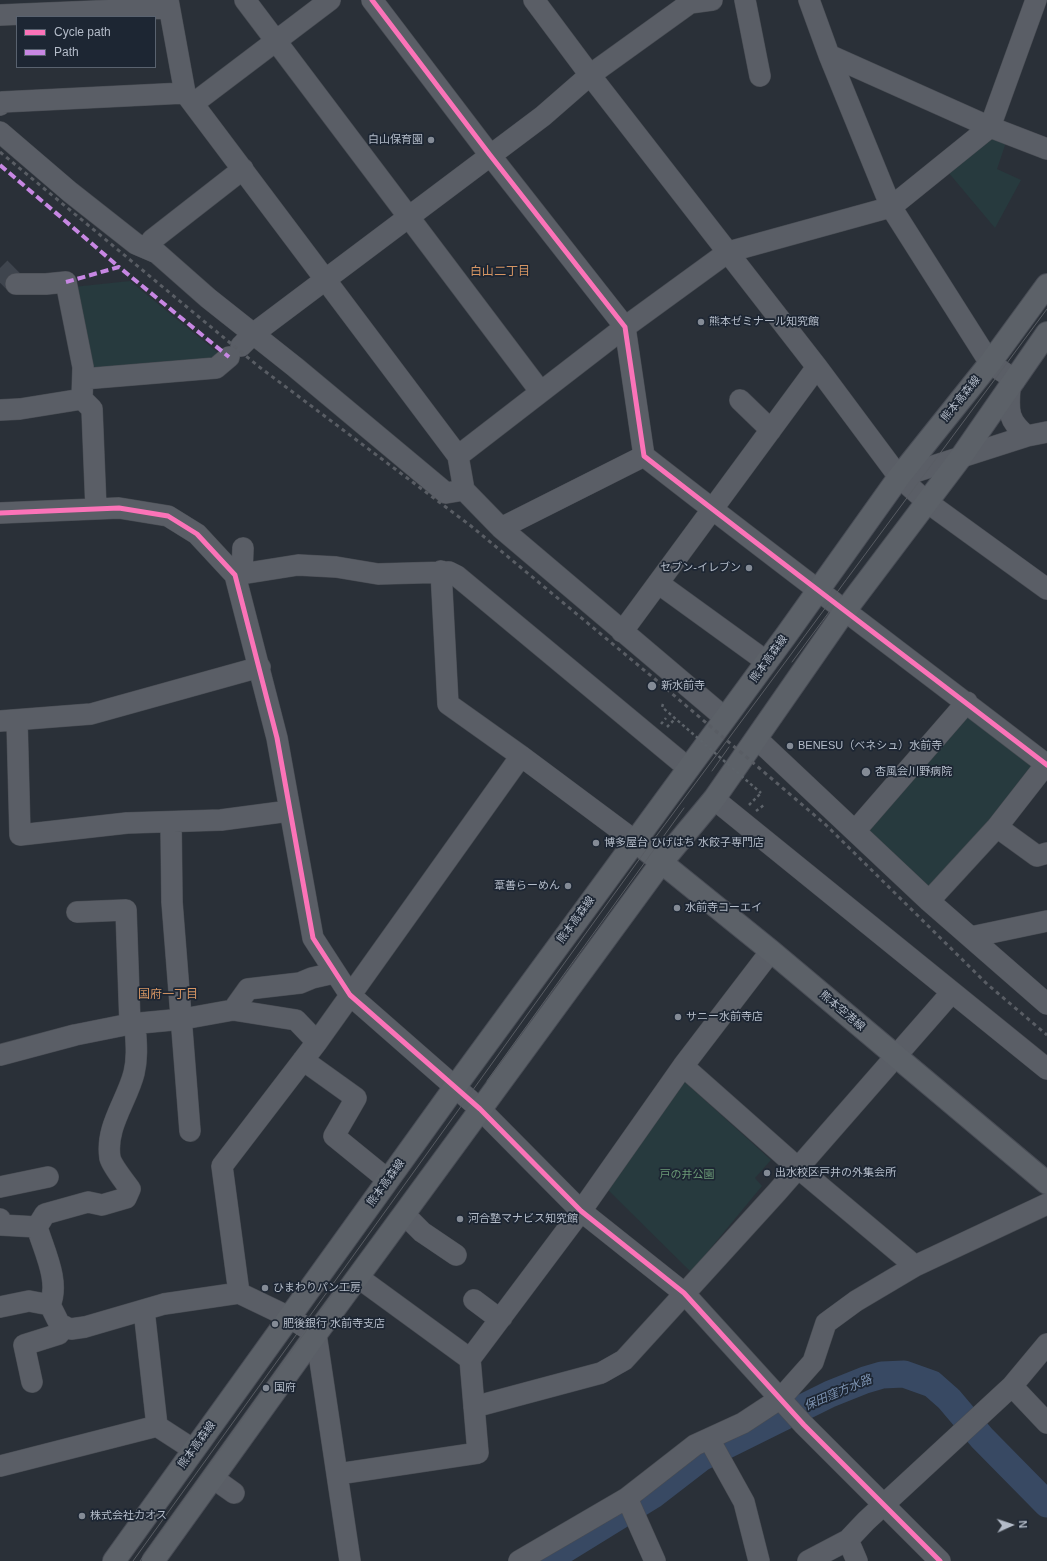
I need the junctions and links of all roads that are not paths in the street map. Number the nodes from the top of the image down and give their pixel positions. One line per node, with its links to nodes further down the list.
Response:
1 (245, 0): 12 (street)
2 (330, 0): 12 (street)
3 (372, 0): 21 (street)
4 (534, 0): 14 (street)
5 (712, 0): 9 (street)
6 (745, 0): 15 (street)
7 (809, 0): 13 (street)
8 (1036, 0): 18 (street)
9 (689, 2): 14 (street)
10 (169, 4): 11 (street); 16 (street)
11 (0, 15)
12 (275, 41): 16 (street); 24 (street)
13 (828, 55): 18 (street); 23 (street)
14 (590, 75): 21 (street); 26 (street)
15 (760, 76)
16 (189, 98): 17 (street); 22 (street)
17 (0, 105)
18 (990, 128): 20 (street); 23 (street)
19 (0, 132): 25 (street)
20 (1047, 150)
21 (490, 155): 24 (street); 30 (street)
22 (243, 169): 25 (street); 27 (street)
23 (891, 207): 26 (street); 33 (street)
24 (408, 216): 27 (street); 37 (street)
25 (148, 248): 32 (street)
26 (728, 252): 30 (street); 34 (street)
27 (326, 280): 32 (street); 42 (street)
28 (16, 284): 36 (street)
29 (1047, 285): 33 (main road, 熊本高森線)
30 (625, 327): 37 (street); 43 (street)
31 (1047, 333): 35 (main road)
32 (241, 345): 36 (street); 46 (street)
33 (990, 363): 35 (street); 45 (main road, 熊本高森線)
34 (817, 367): 40 (street); 45 (street)
35 (1012, 384): 41 (street); 44 (main road)
36 (83, 389): 39 (street); 48 (street)
37 (540, 391): 42 (street)
38 (740, 400): 40 (street)
39 (0, 410)
40 (771, 430): 49 (street)
41 (1037, 434): 44 (street)
42 (458, 456): 46 (street)
43 (644, 456): 49 (street); 51 (street)
44 (961, 457): 45 (street); 47 (main road)
45 (899, 477): 47 (street); 56 (main road, 熊本高森線)
46 (464, 490): 51 (street)
47 (927, 502): 57 (street); 58 (main road)
48 (96, 509): 50 (street); 54 (street)
49 (713, 510): 55 (street); 56 (street)
50 (0, 513)
51 (502, 528): 59 (street)
52 (243, 548): 54 (street)
53 (441, 572): 54 (street); 66 (street); 68 (street)
54 (238, 574): 61 (street)
55 (658, 583): 59 (street); 60 (street)
56 (818, 589): 58 (street); 60 (main road, 熊本高森線)
57 (1047, 590)
58 (844, 612): 62 (street); 65 (main road)
59 (622, 632): 63 (street)
60 (767, 662): 63 (main road, 熊本高森線)
61 (260, 668): 64 (street); 70 (street)
62 (967, 702): 67 (street); 73 (street)
63 (725, 718): 68 (main road, 熊本高森線)
64 (8, 720): 71 (street)
65 (757, 739): 69 (main road); 73 (street)
66 (521, 756): 74 (street); 84 (street)
67 (1047, 764): 72 (street)
68 (688, 768): 74 (main road, 熊本高森線)
69 (714, 799): 76 (main road); 83 (street)
70 (289, 811): 71 (street); 82 (street)
71 (171, 822): 87 (street)
72 (997, 827): 75 (street); 77 (street)
73 (855, 831): 77 (street)
74 (634, 841): 76 (main road, 熊本空港線); 95 (main road, 熊本高森線)
75 (1047, 853)
76 (661, 863): 81 (main road, 熊本空港線); 96 (main road)
77 (929, 901): 80 (street)
78 (77, 912): 88 (street)
79 (1047, 921): 80 (street)
80 (971, 937): 85 (street)
81 (771, 951): 91 (main road, 熊本空港線); 93 (street)
82 (334, 973): 84 (street); 86 (street)
83 (952, 992): 91 (street); 94 (street)
84 (350, 995): 89 (street); 95 (street)
85 (1047, 1004)
86 (233, 1010): 87 (street); 89 (street)
87 (183, 1019): 88 (street); 97 (street)
88 (132, 1024): 90 (street); 107 (street)
89 (317, 1042): 92 (street)
90 (0, 1055)
91 (895, 1056): 98 (street); 101 (main road, 熊本空港線)
92 (303, 1060): 100 (street); 111 (street)
93 (683, 1066): 98 (street); 104 (street)
94 (1047, 1069)
95 (455, 1087): 96 (street); 100 (main road, 熊本高森線)
96 (480, 1109): 104 (street); 105 (main road)
97 (190, 1130)
98 (797, 1167): 109 (street); 112 (street)
99 (48, 1177): 102 (street)
100 (388, 1180): 117 (main road, 熊本高森線)
101 (1047, 1183)
102 (0, 1188)
103 (1047, 1204): 109 (street)
104 (581, 1211): 112 (street); 118 (street)
105 (404, 1214): 108 (street); 110 (main road)
106 (0, 1219): 107 (street)
107 (37, 1227): 114 (street)
108 (456, 1255)
109 (915, 1266): 125 (street)
110 (359, 1278): 120 (main road); 122 (street)
111 (239, 1293): 116 (street); 117 (street)
112 (684, 1293): 125 (street); 126 (street)
113 (474, 1300): 118 (street)
114 (50, 1305): 115 (street); 119 (street)
115 (0, 1307)
116 (144, 1310): 119 (street); 128 (street)
117 (289, 1317): 120 (street); 130 (main road, 熊本高森線)
118 (502, 1317): 122 (street)
119 (64, 1326): 123 (street)
120 (316, 1334): 132 (street); 133 (main road)
121 (1047, 1344): 124 (street)
122 (470, 1359): 126 (street)
123 (32, 1382)
124 (1012, 1386): 127 (street); 136 (street)
125 (781, 1398): 129 (street); 136 (street)
126 (474, 1406): 132 (street)
127 (1047, 1423)
128 (157, 1426): 130 (street); 131 (street)
129 (709, 1439): 135 (street); 143 (street)
130 (194, 1450): 138 (main road, 熊本高森線)
131 (0, 1466)
132 (338, 1474): 140 (street)
133 (213, 1478): 134 (street); 139 (main road)
134 (234, 1493)
135 (627, 1498): 141 (street); 142 (street)
136 (884, 1504): 137 (street); 146 (street)
137 (848, 1540): 144 (street); 145 (street)
138 (114, 1561)
139 (154, 1561)
140 (350, 1561)
141 (519, 1561)
142 (655, 1561)
143 (759, 1561)
144 (808, 1561)
145 (857, 1561)
146 (940, 1561)

